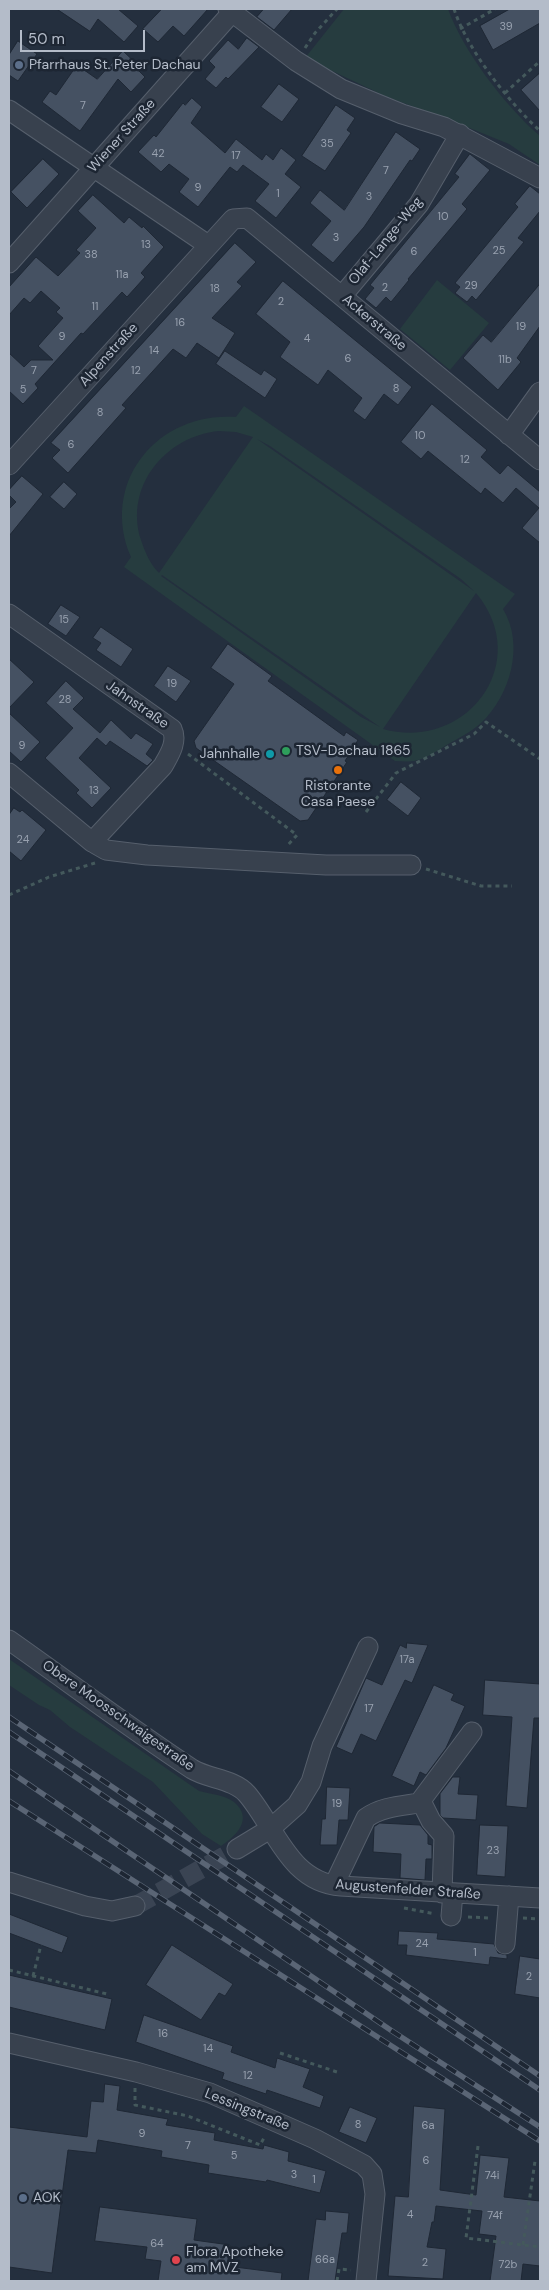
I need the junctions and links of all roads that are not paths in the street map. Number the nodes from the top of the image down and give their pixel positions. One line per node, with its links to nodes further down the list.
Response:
1 (232, 10): 3 (street); 4 (street, Wiener Straße)
2 (9, 110): 4 (street)
3 (460, 134): 5 (street); 8 (street, Olaf-Lange-Weg)
4 (94, 168): 6 (street); 7 (street, Wiener Straße)
5 (540, 178)
6 (208, 245): 8 (street, Ackerstraße); 12 (street, Alpenstraße)
7 (9, 262)
8 (342, 296): 10 (street, Ackerstraße)
9 (540, 392): 10 (street)
10 (510, 435): 11 (street, Ackerstraße)
11 (540, 460)
12 (9, 465)
13 (9, 614): 15 (street, Jahnstraße)
14 (9, 773): 15 (street)
15 (92, 842): 16 (street)
16 (411, 865)
17 (9, 1640): 21 (street, Obere Moosschwaigestraße)
18 (368, 1647): 21 (street)
19 (472, 1732): 20 (street)
20 (421, 1801): 24 (street); 25 (street)
21 (270, 1829): 22 (street); 24 (street, Augustenfelder Straße)
22 (237, 1849)
23 (9, 1882): 28 (street)
24 (334, 1886): 25 (street, Augustenfelder Straße)
25 (447, 1893): 26 (street, Augustenfelder Straße); 29 (street)
26 (509, 1896): 27 (street, Augustenfelder Straße); 30 (street)
27 (540, 1898)
28 (135, 1906)
29 (451, 1916)
30 (506, 1944)
31 (9, 2043): 32 (street, Lessingstraße)
32 (366, 2281)

